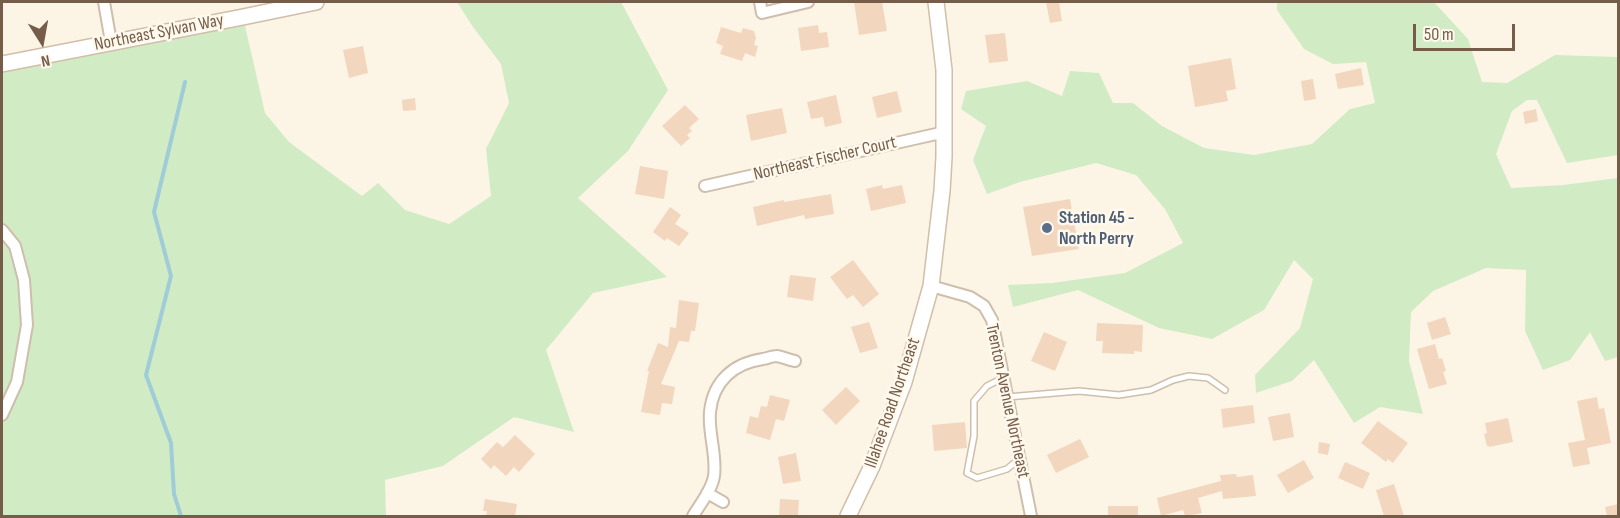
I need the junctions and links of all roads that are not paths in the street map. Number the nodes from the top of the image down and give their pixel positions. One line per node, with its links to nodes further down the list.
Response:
1 (104, 2): 6 (street)
2 (309, 2): 6 (main road, Northeast Sylvan Way)
3 (760, 2): 4 (street)
4 (808, 2)
5 (936, 2): 8 (main road)
6 (111, 42): 7 (main road, Northeast Sylvan Way)
7 (2, 64)
8 (945, 132): 9 (street, Northeast Fischer Court); 11 (main road)
9 (705, 186)
10 (2, 230): 16 (street)
11 (931, 286): 13 (street, Trenton Avenue Northeast); 21 (main road, Illahee Road Northeast)
12 (795, 361): 18 (street)
13 (1003, 378): 15 (street, Trenton Avenue Northeast); 17 (lane)
14 (1225, 390): 15 (lane)
15 (1007, 397): 17 (street, Trenton Avenue Northeast)
16 (2, 415)
17 (1019, 459): 22 (street, Trenton Avenue Northeast)
18 (707, 492): 19 (street); 20 (street)
19 (723, 502)
20 (693, 516)
21 (848, 516)
22 (1031, 516)

